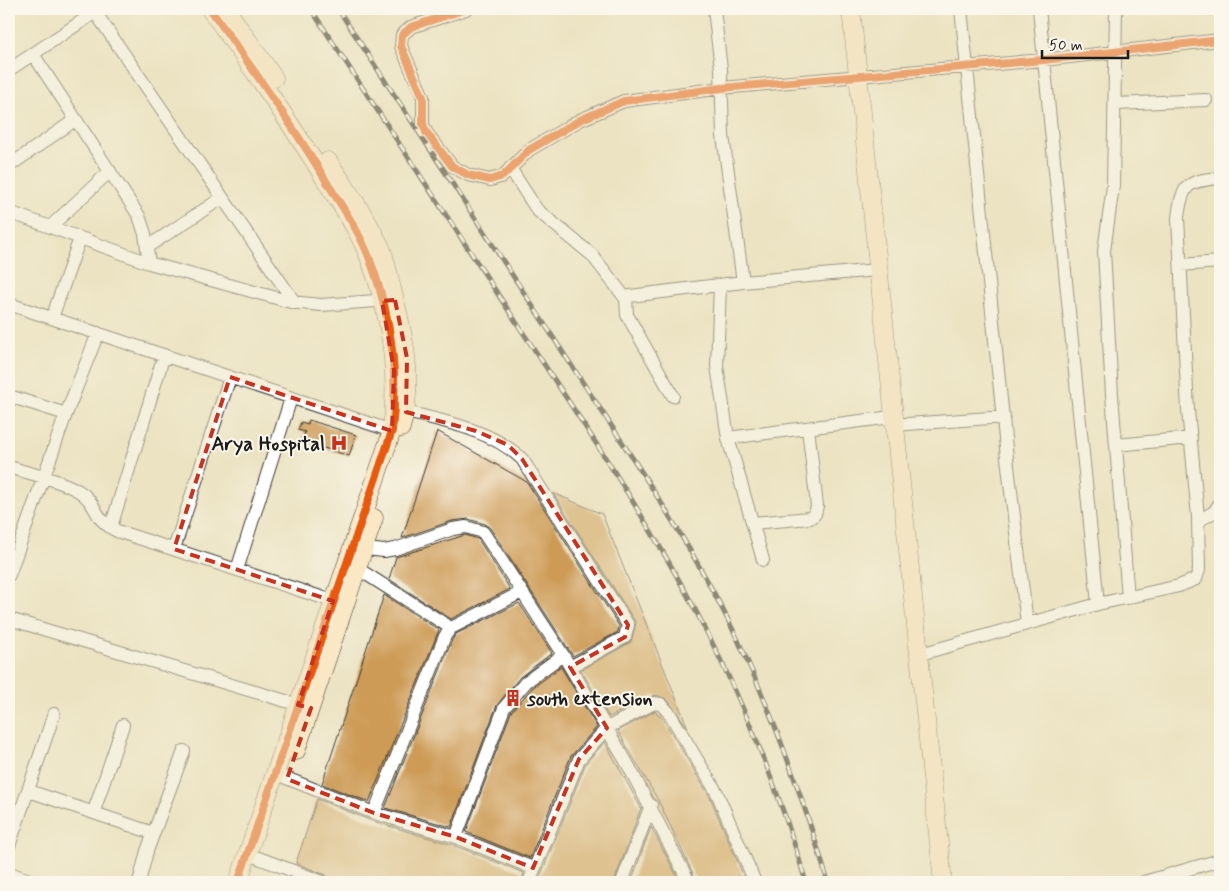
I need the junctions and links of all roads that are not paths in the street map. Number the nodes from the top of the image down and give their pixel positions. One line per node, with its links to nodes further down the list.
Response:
1 (210, 9): 36 (street)
2 (226, 9): 36 (street)
3 (460, 9): 22 (street)
4 (714, 9): 17 (street)
5 (851, 9): 16 (street)
6 (961, 9): 14 (street)
7 (1039, 9): 13 (street)
8 (1116, 9): 11 (street)
9 (97, 10): 12 (street); 25 (street)
10 (1220, 40): 11 (street)
11 (1115, 52): 13 (street); 19 (street)
12 (33, 54): 15 (street); 20 (street)
13 (1043, 60): 14 (street); 70 (street)
14 (966, 66): 16 (street); 49 (street)
15 (9, 70)
16 (858, 75): 17 (street); 33 (street)
17 (722, 88): 22 (street); 34 (street)
18 (1206, 100): 19 (street)
19 (1116, 104): 55 (street)
20 (75, 120): 21 (street); 23 (street)
21 (9, 166)
22 (510, 168): 37 (street)
23 (110, 171): 27 (street); 29 (street)
24 (1220, 178): 32 (street)
25 (222, 198): 29 (street); 38 (street)
26 (9, 212): 27 (street)
27 (50, 227): 28 (street)
28 (80, 238): 31 (street); 40 (street)
29 (147, 247): 31 (street)
30 (1220, 262): 32 (street)
31 (150, 263): 38 (street)
32 (1181, 265): 54 (street)
33 (878, 270): 34 (street); 50 (street)
34 (743, 282): 35 (street)
35 (720, 286): 37 (street); 53 (street)
36 (388, 300): 38 (street); 47 (street)
37 (626, 300): 45 (street)
38 (295, 303)
39 (9, 304): 40 (street)
40 (52, 318): 41 (street)
41 (98, 333): 42 (street); 48 (street)
42 (164, 355): 43 (street); 61 (street)
43 (230, 377): 46 (street); 62 (street)
44 (9, 396): 48 (street)
45 (673, 396)
46 (291, 398): 52 (street); 65 (street)
47 (400, 410): 52 (street); 63 (street); 76 (street)
48 (66, 414): 57 (street)
49 (1004, 417): 50 (street); 72 (street)
50 (893, 421): 51 (street); 75 (street)
51 (808, 428): 53 (street); 60 (street)
52 (392, 431): 63 (street)
53 (728, 438): 60 (street)
54 (1191, 438): 55 (street); 59 (street)
55 (1116, 445): 68 (street)
56 (9, 467): 57 (street)
57 (43, 478): 61 (street); 66 (street)
58 (1220, 503): 59 (street)
59 (1198, 521): 68 (street)
60 (752, 523): 64 (street)
61 (111, 528): 62 (street)
62 (174, 549): 65 (street)
63 (355, 557): 67 (street); 69 (street); 73 (street); 77 (street)
64 (763, 560)
65 (237, 570): 69 (street)
66 (9, 576)
67 (522, 592): 73 (street); 74 (street)
68 (1128, 598): 70 (street)
69 (333, 601): 77 (street)
70 (1098, 604): 72 (street)
71 (9, 620): 77 (street)
72 (1028, 624): 75 (street)
73 (451, 628): 86 (street)
74 (562, 655): 76 (street); 88 (street)
75 (917, 655): 103 (street)
76 (570, 667): 80 (street)
77 (304, 706): 82 (street)
78 (54, 714): 83 (street)
79 (123, 725): 85 (street)
80 (607, 728): 84 (street); 92 (street); 102 (street)
81 (184, 751): 87 (street)
82 (282, 777): 86 (street); 90 (street)
83 (29, 791): 85 (street); 89 (street)
84 (651, 805): 100 (street); 101 (street)
85 (94, 811): 87 (street)
86 (374, 813): 88 (street)
87 (153, 834): 95 (street)
88 (456, 836): 92 (street)
89 (9, 846)
90 (253, 856): 96 (street); 97 (street); 98 (street)
91 (1220, 860): 104 (street)
92 (533, 868): 99 (street)
93 (9, 874): 94 (street)
94 (35, 882)
95 (139, 882)
96 (238, 882)
97 (250, 882)
98 (323, 882)
99 (529, 882)
100 (622, 882)
101 (690, 882)
102 (754, 882)
103 (943, 882)
104 (1144, 882)

